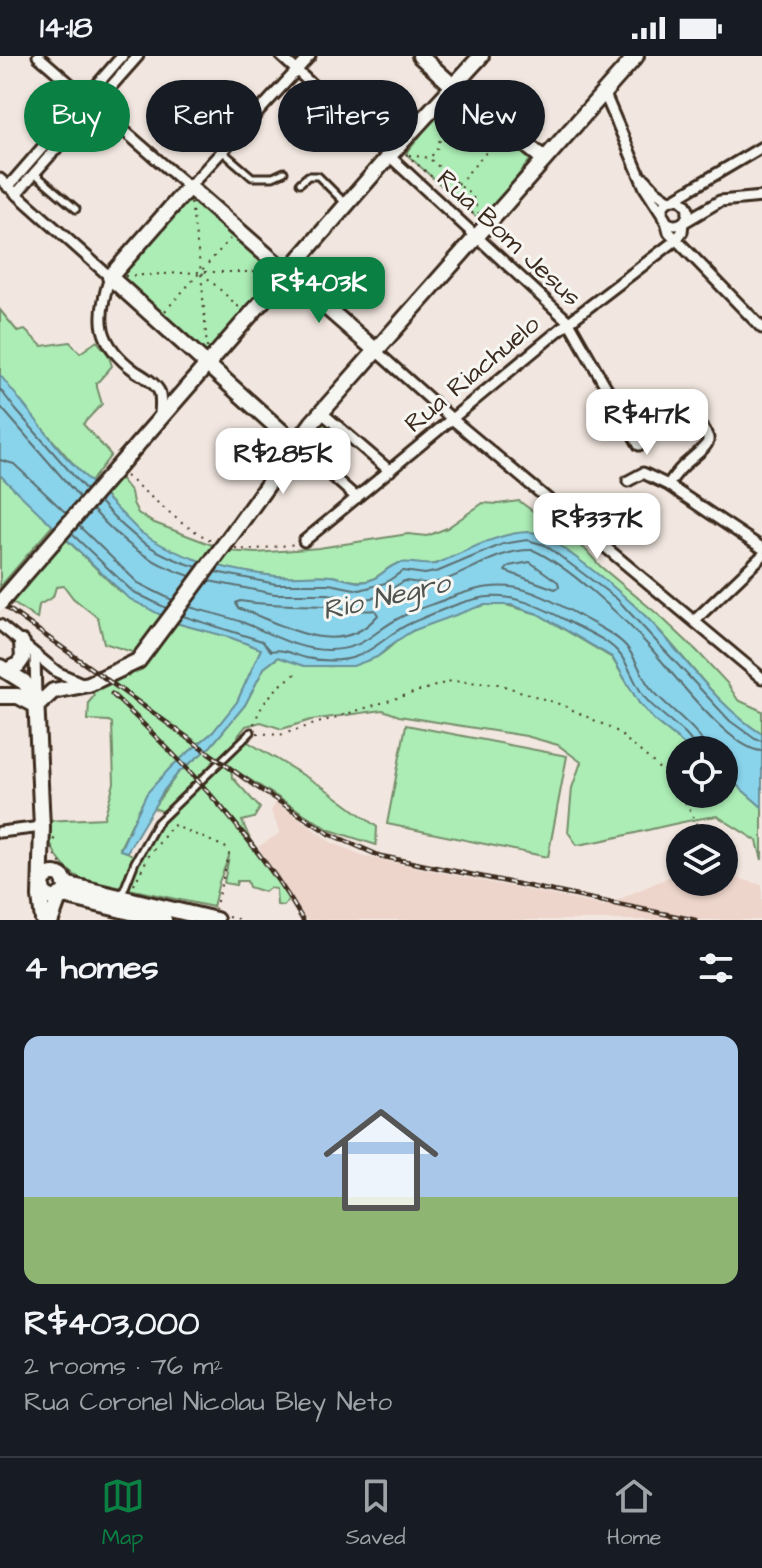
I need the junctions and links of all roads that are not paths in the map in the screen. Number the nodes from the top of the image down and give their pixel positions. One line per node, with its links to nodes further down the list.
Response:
1 (38, 56): 10 (street)
2 (122, 56): 11 (street)
3 (281, 56): 9 (street, Rua Bom Jesus)
4 (310, 56): 9 (street)
5 (420, 56): 13 (main road)
6 (481, 56): 14 (main road)
7 (636, 56): 15 (main road)
8 (135, 57): 12 (street)
9 (297, 71): 17 (street); 27 (street, Rua Bom Jesus)
10 (64, 80)
11 (100, 80)
12 (117, 80)
13 (440, 80)
14 (462, 80)
15 (604, 92): 16 (main road); 19 (street)
16 (591, 106): 19 (street); 28 (main road)
17 (262, 108)
18 (434, 111): 27 (main road)
19 (619, 125): 31 (street)
20 (130, 137): 34 (street)
21 (762, 147): 36 (street)
22 (44, 152): 29 (street)
23 (49, 152): 29 (street)
24 (221, 152): 34 (street)
25 (223, 152): 30 (lane)
26 (534, 152): 28 (main road)
27 (388, 157): 37 (main road); 41 (street, Rua Bom Jesus)
28 (544, 159): 41 (main road)
29 (30, 170): 33 (street); 38 (lane)
30 (284, 172)
31 (640, 172): 36 (street); 39 (street)
32 (300, 183): 37 (lane)
33 (8, 187): 43 (street)
34 (189, 187): 42 (main road); 43 (main road)
35 (762, 197): 40 (street, Rua Riachuelo)
36 (672, 199): 39 (street); 40 (street)
37 (347, 205): 42 (main road)
38 (76, 209)
39 (665, 220): 40 (street); 40 (street)
40 (682, 229): 44 (street, Rua Riachuelo); 45 (street)
41 (477, 236): 44 (street, Rua Bom Jesus); 46 (main road)
42 (288, 272): 46 (main road); 47 (main road)
43 (110, 277): 47 (main road); 50 (street)
44 (569, 322): 51 (street, Rua Riachuelo); 53 (street, Rua Bom Jesus)
45 (762, 328)
46 (375, 350): 49 (main road); 51 (street)
47 (208, 365): 50 (main road); 52 (main road)
48 (691, 415): 56 (street)
49 (316, 418): 52 (main road); 54 (street)
50 (160, 419): 61 (main road, bridge)
51 (452, 419): 54 (street, Rua Riachuelo); 62 (street)
52 (294, 442): 57 (street); 68 (main road, bridge)
53 (639, 445)
54 (390, 471): 57 (street, Rua Riachuelo)
55 (628, 481): 56 (street)
56 (668, 485): 59 (street)
57 (357, 498): 58 (street, Rua Riachuelo)
58 (304, 541)
59 (762, 548)
60 (762, 556): 62 (street)
61 (0, 603)
62 (694, 621): 67 (street)
63 (0, 625): 64 (street)
64 (22, 643): 65 (street); 66 (main road)
65 (35, 655): 68 (street); 70 (street)
66 (3, 669): 70 (main road)
67 (762, 678)
68 (89, 684): 70 (main road)
69 (0, 696): 70 (main road)
70 (37, 701): 73 (main road)
71 (251, 732): 75 (lane)
72 (0, 832): 73 (street)
73 (45, 832): 74 (main road)
74 (52, 892): 75 (main road)
75 (123, 900): 76 (main road); 77 (main road)
76 (215, 917)
77 (164, 920)

